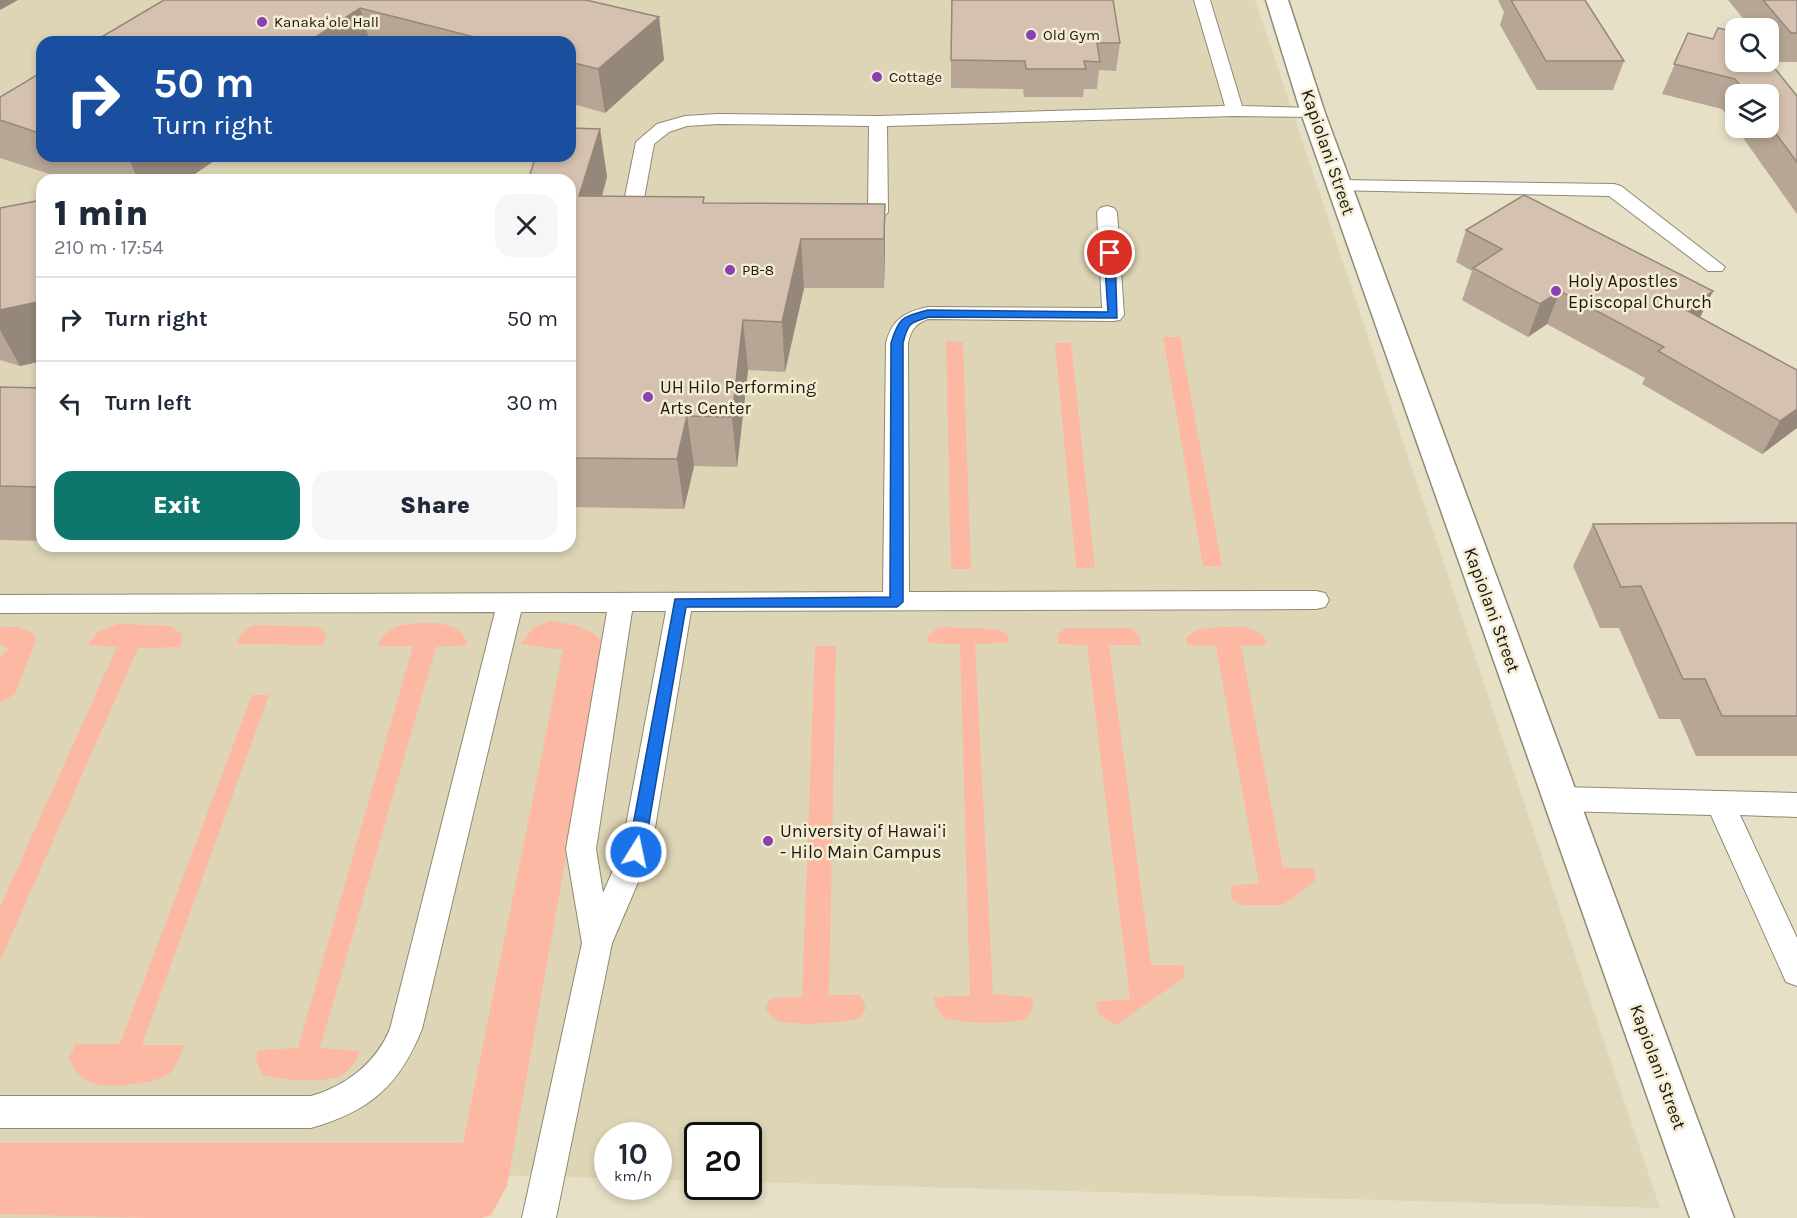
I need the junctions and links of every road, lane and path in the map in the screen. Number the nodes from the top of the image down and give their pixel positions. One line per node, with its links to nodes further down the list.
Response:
1 (1202, 0): 3 (lane)
2 (1277, 0): 4 (street, Kapiolani Street)
3 (1235, 111): 4 (lane); 5 (lane)
4 (1313, 113): 6 (street, Kapiolani Street)
5 (878, 121): 8 (lane); 9 (lane)
6 (1339, 186): 10 (lane); 17 (street, Kapiolani Street)
7 (1107, 212): 13 (lane)
8 (842, 224)
9 (653, 230)
10 (1715, 267)
11 (1316, 600): 13 (lane)
12 (680, 602): 13 (lane); 15 (lane); 20 (lane)
13 (897, 602)
14 (510, 603): 15 (lane); 16 (lane); 22 (lane)
15 (621, 603): 20 (lane)
16 (0, 604)
17 (1561, 799): 18 (lane); 24 (street, Kapiolani Street)
18 (1720, 803): 19 (lane); 21 (lane)
19 (1797, 805)
20 (597, 943): 23 (lane)
21 (1797, 972)
22 (0, 1112)
23 (539, 1218)
24 (1712, 1218)

